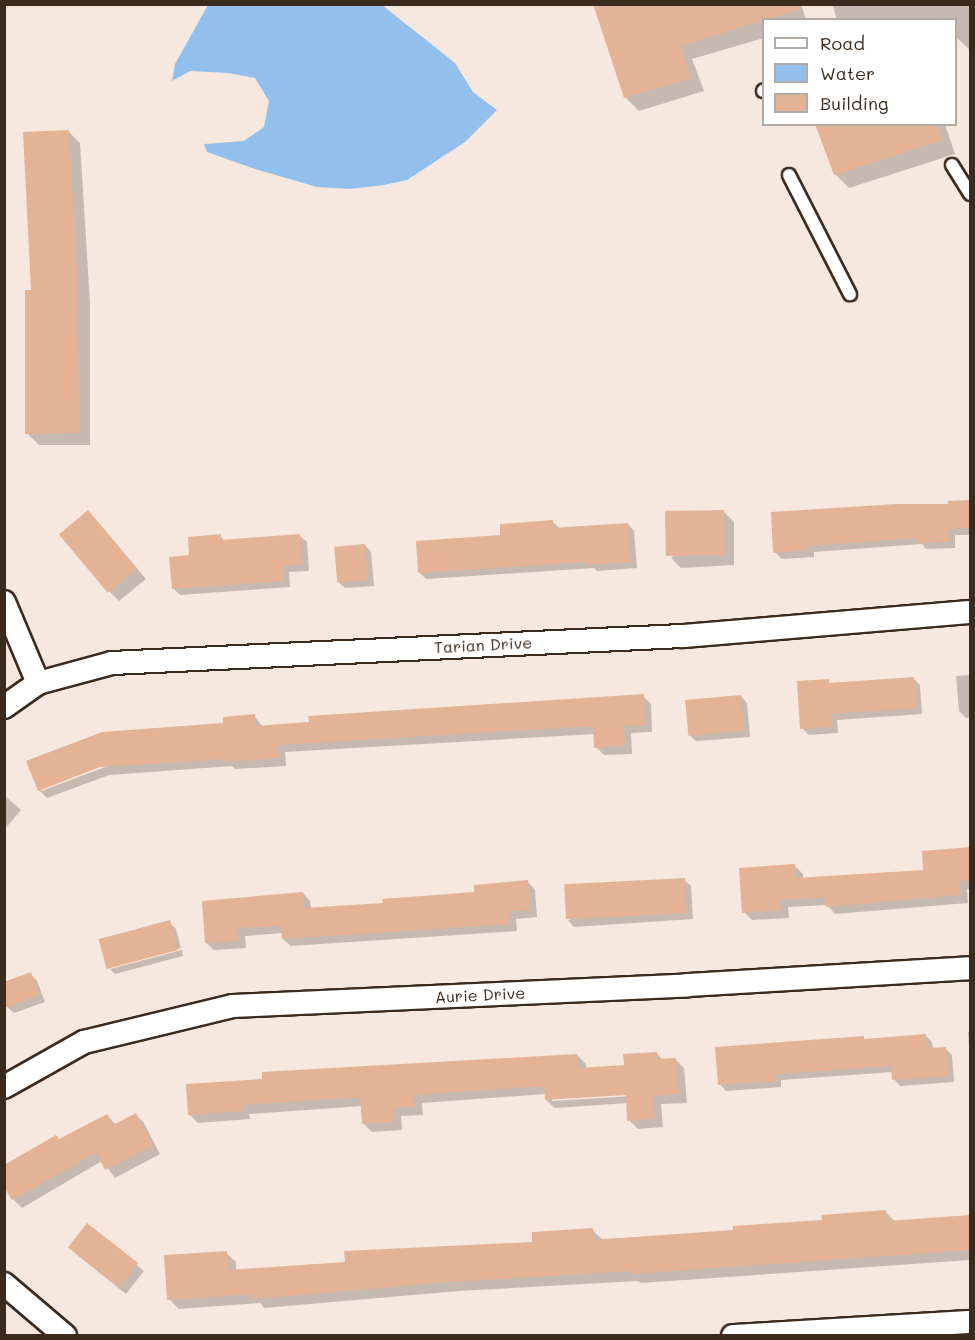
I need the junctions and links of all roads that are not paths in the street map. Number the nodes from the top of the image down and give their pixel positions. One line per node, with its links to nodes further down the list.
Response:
1 (952, 165): 3 (lane)
2 (789, 175): 4 (lane)
3 (970, 194)
4 (850, 294)
5 (4, 602): 7 (street)
6 (970, 612): 7 (street, Tarian Drive)
7 (38, 683): 8 (street, Tarian Drive)
8 (4, 706)
9 (970, 968): 10 (street, Aurie Drive)
10 (4, 1087)
11 (4, 1284): 13 (street)
12 (970, 1322): 15 (street)
13 (65, 1335)
14 (733, 1335): 15 (street)
15 (741, 1335)

